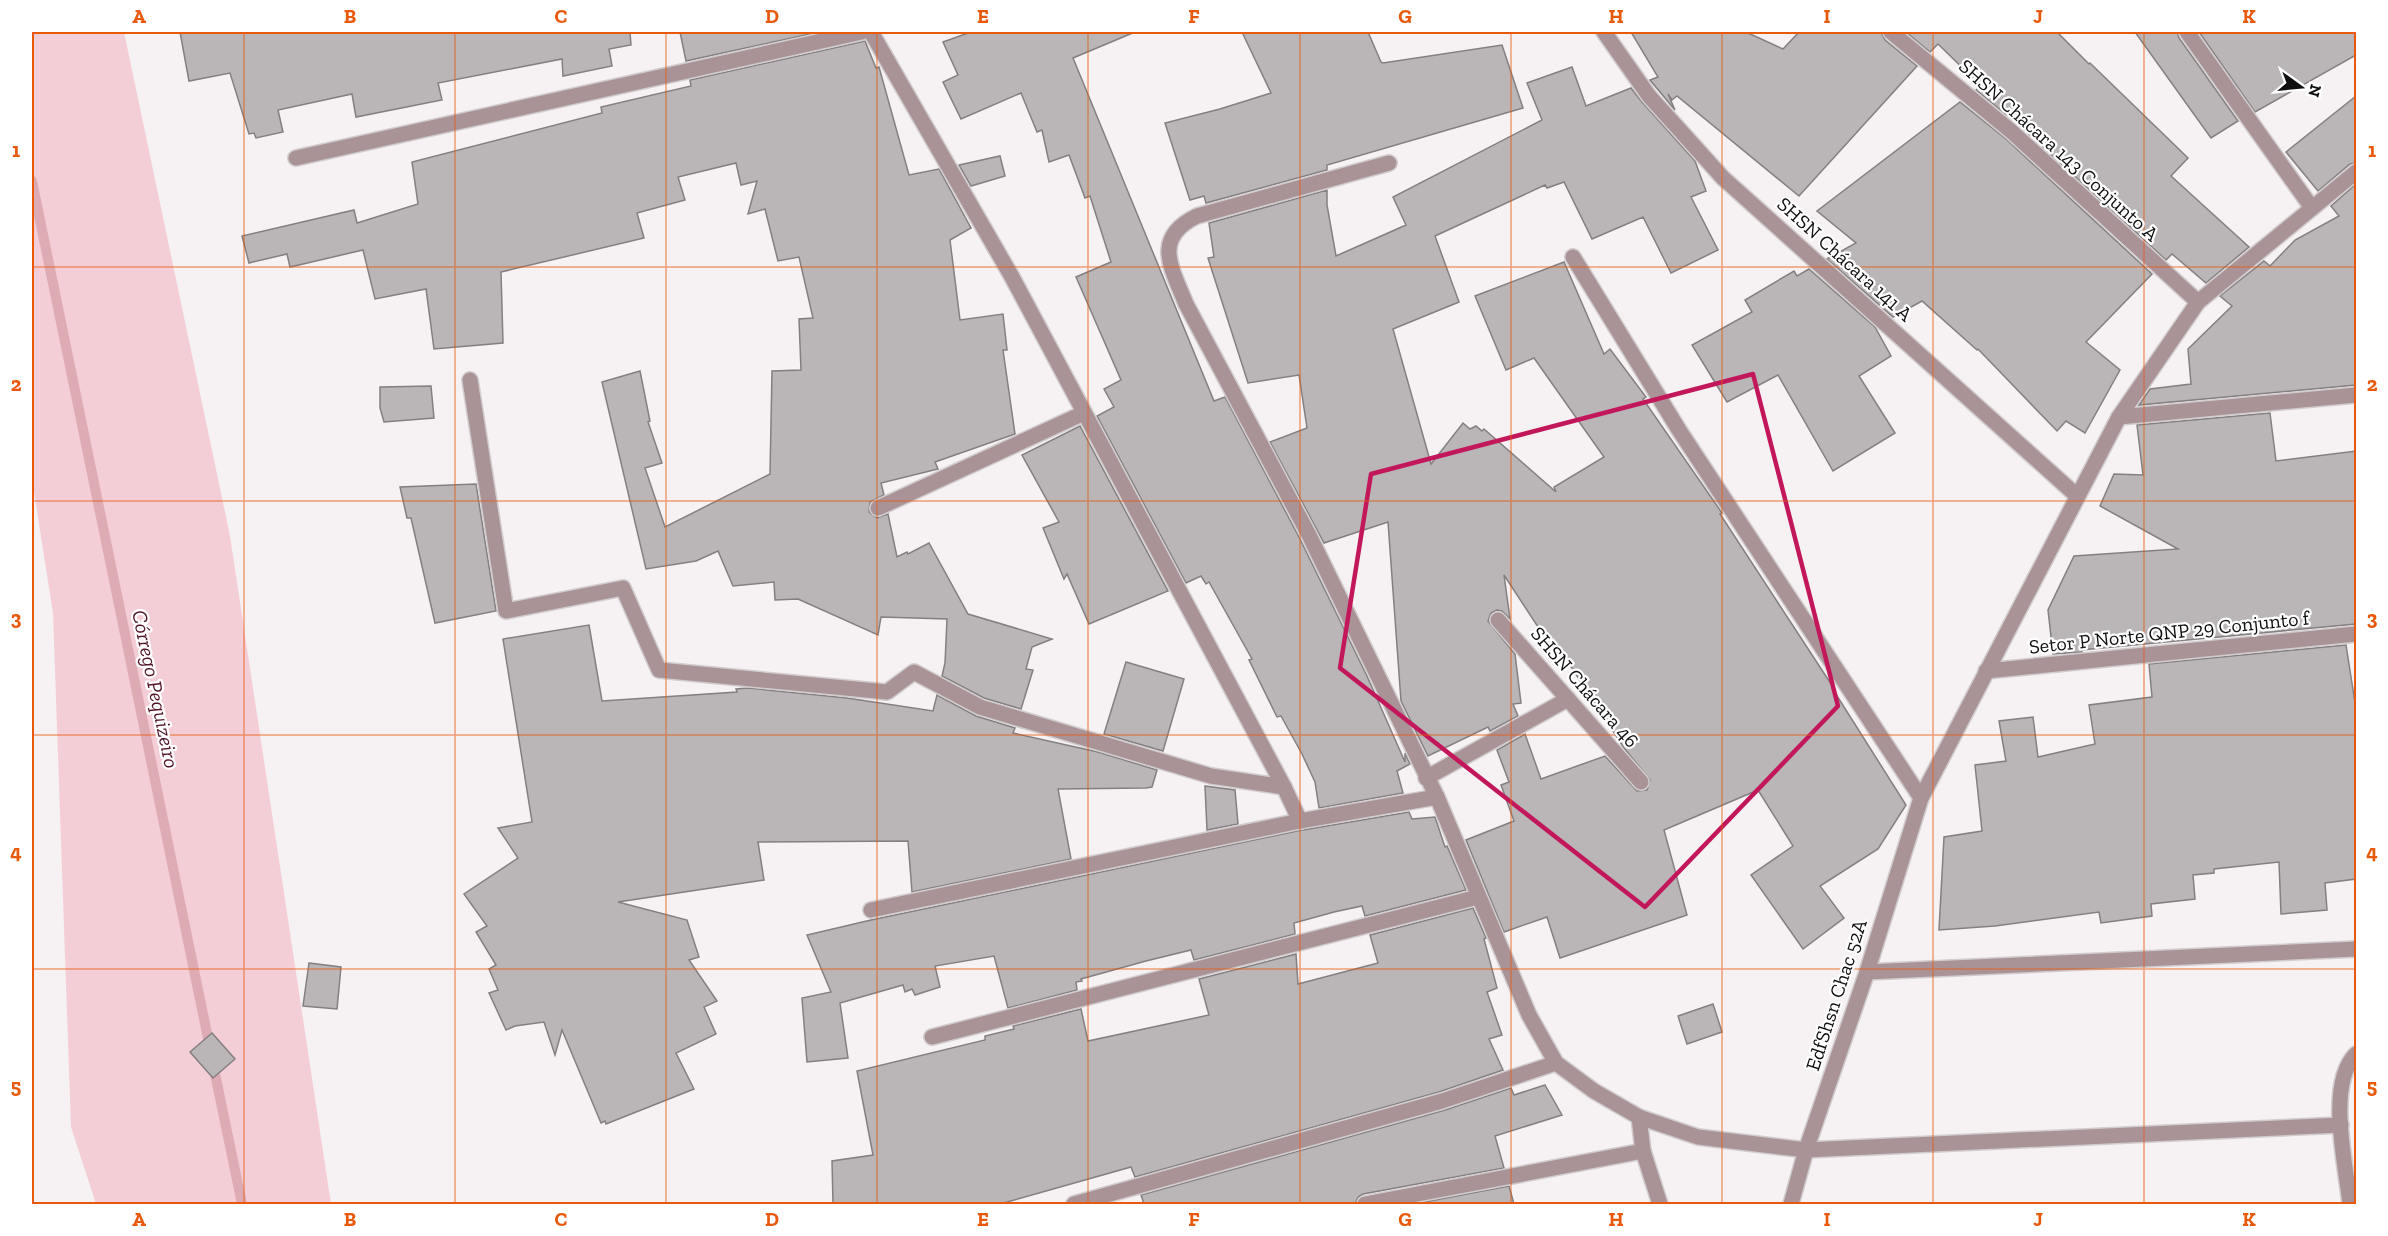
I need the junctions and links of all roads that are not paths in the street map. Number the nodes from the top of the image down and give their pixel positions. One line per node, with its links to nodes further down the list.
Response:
1 (862, 32): 6 (street)
2 (871, 32): 14 (street)
3 (1891, 32): 11 (street, SHSN Chácara 143 Conjunto A)
4 (2187, 32): 9 (street)
5 (1605, 33): 16 (street, SHSN Chácara 141 A)
6 (296, 158)
7 (1389, 163): 22 (street)
8 (2356, 172): 9 (street, EdfShsn Chac 52A)
9 (2312, 208): 11 (street, EdfShsn Chac 52A)
10 (1573, 256): 26 (street)
11 (2198, 302): 15 (street, EdfShsn Chac 52A)
12 (470, 380): 24 (street)
13 (2356, 395): 15 (street)
14 (1084, 413): 17 (street); 24 (street)
15 (2119, 417): 16 (street, EdfShsn Chac 52A)
16 (2076, 495): 20 (street, EdfShsn Chac 52A)
17 (878, 508)
18 (1498, 621): 21 (street, SHSN Chácara 46)
19 (2356, 634): 20 (street, Setor P Norte QNP 29 Conjunto f)
20 (1986, 671): 26 (street, EdfShsn Chac 52A)
21 (1568, 699): 22 (street); 23 (street, SHSN Chácara 46)
22 (1426, 778): 25 (street)
23 (1641, 782)
24 (1284, 787): 27 (street)
25 (1437, 797): 27 (street); 28 (street)
26 (1922, 798): 31 (street, EdfShsn Chac 52A)
27 (1300, 820): 29 (street)
28 (1478, 897): 32 (street); 34 (street)
29 (871, 910)
30 (2356, 949): 31 (street)
31 (1867, 972): 37 (street, EdfShsn Chac 52A)
32 (932, 1037)
33 (2356, 1054): 36 (street)
34 (1556, 1063): 35 (street); 39 (street)
35 (1639, 1117): 37 (street); 38 (street)
36 (2341, 1125): 37 (street); 43 (street)
37 (1806, 1150): 42 (street, EdfShsn Chac 52A)
38 (1643, 1151): 40 (street); 41 (street)
39 (1074, 1204)
40 (1365, 1204)
41 (1660, 1204)
42 (1791, 1204)
43 (2350, 1204)

